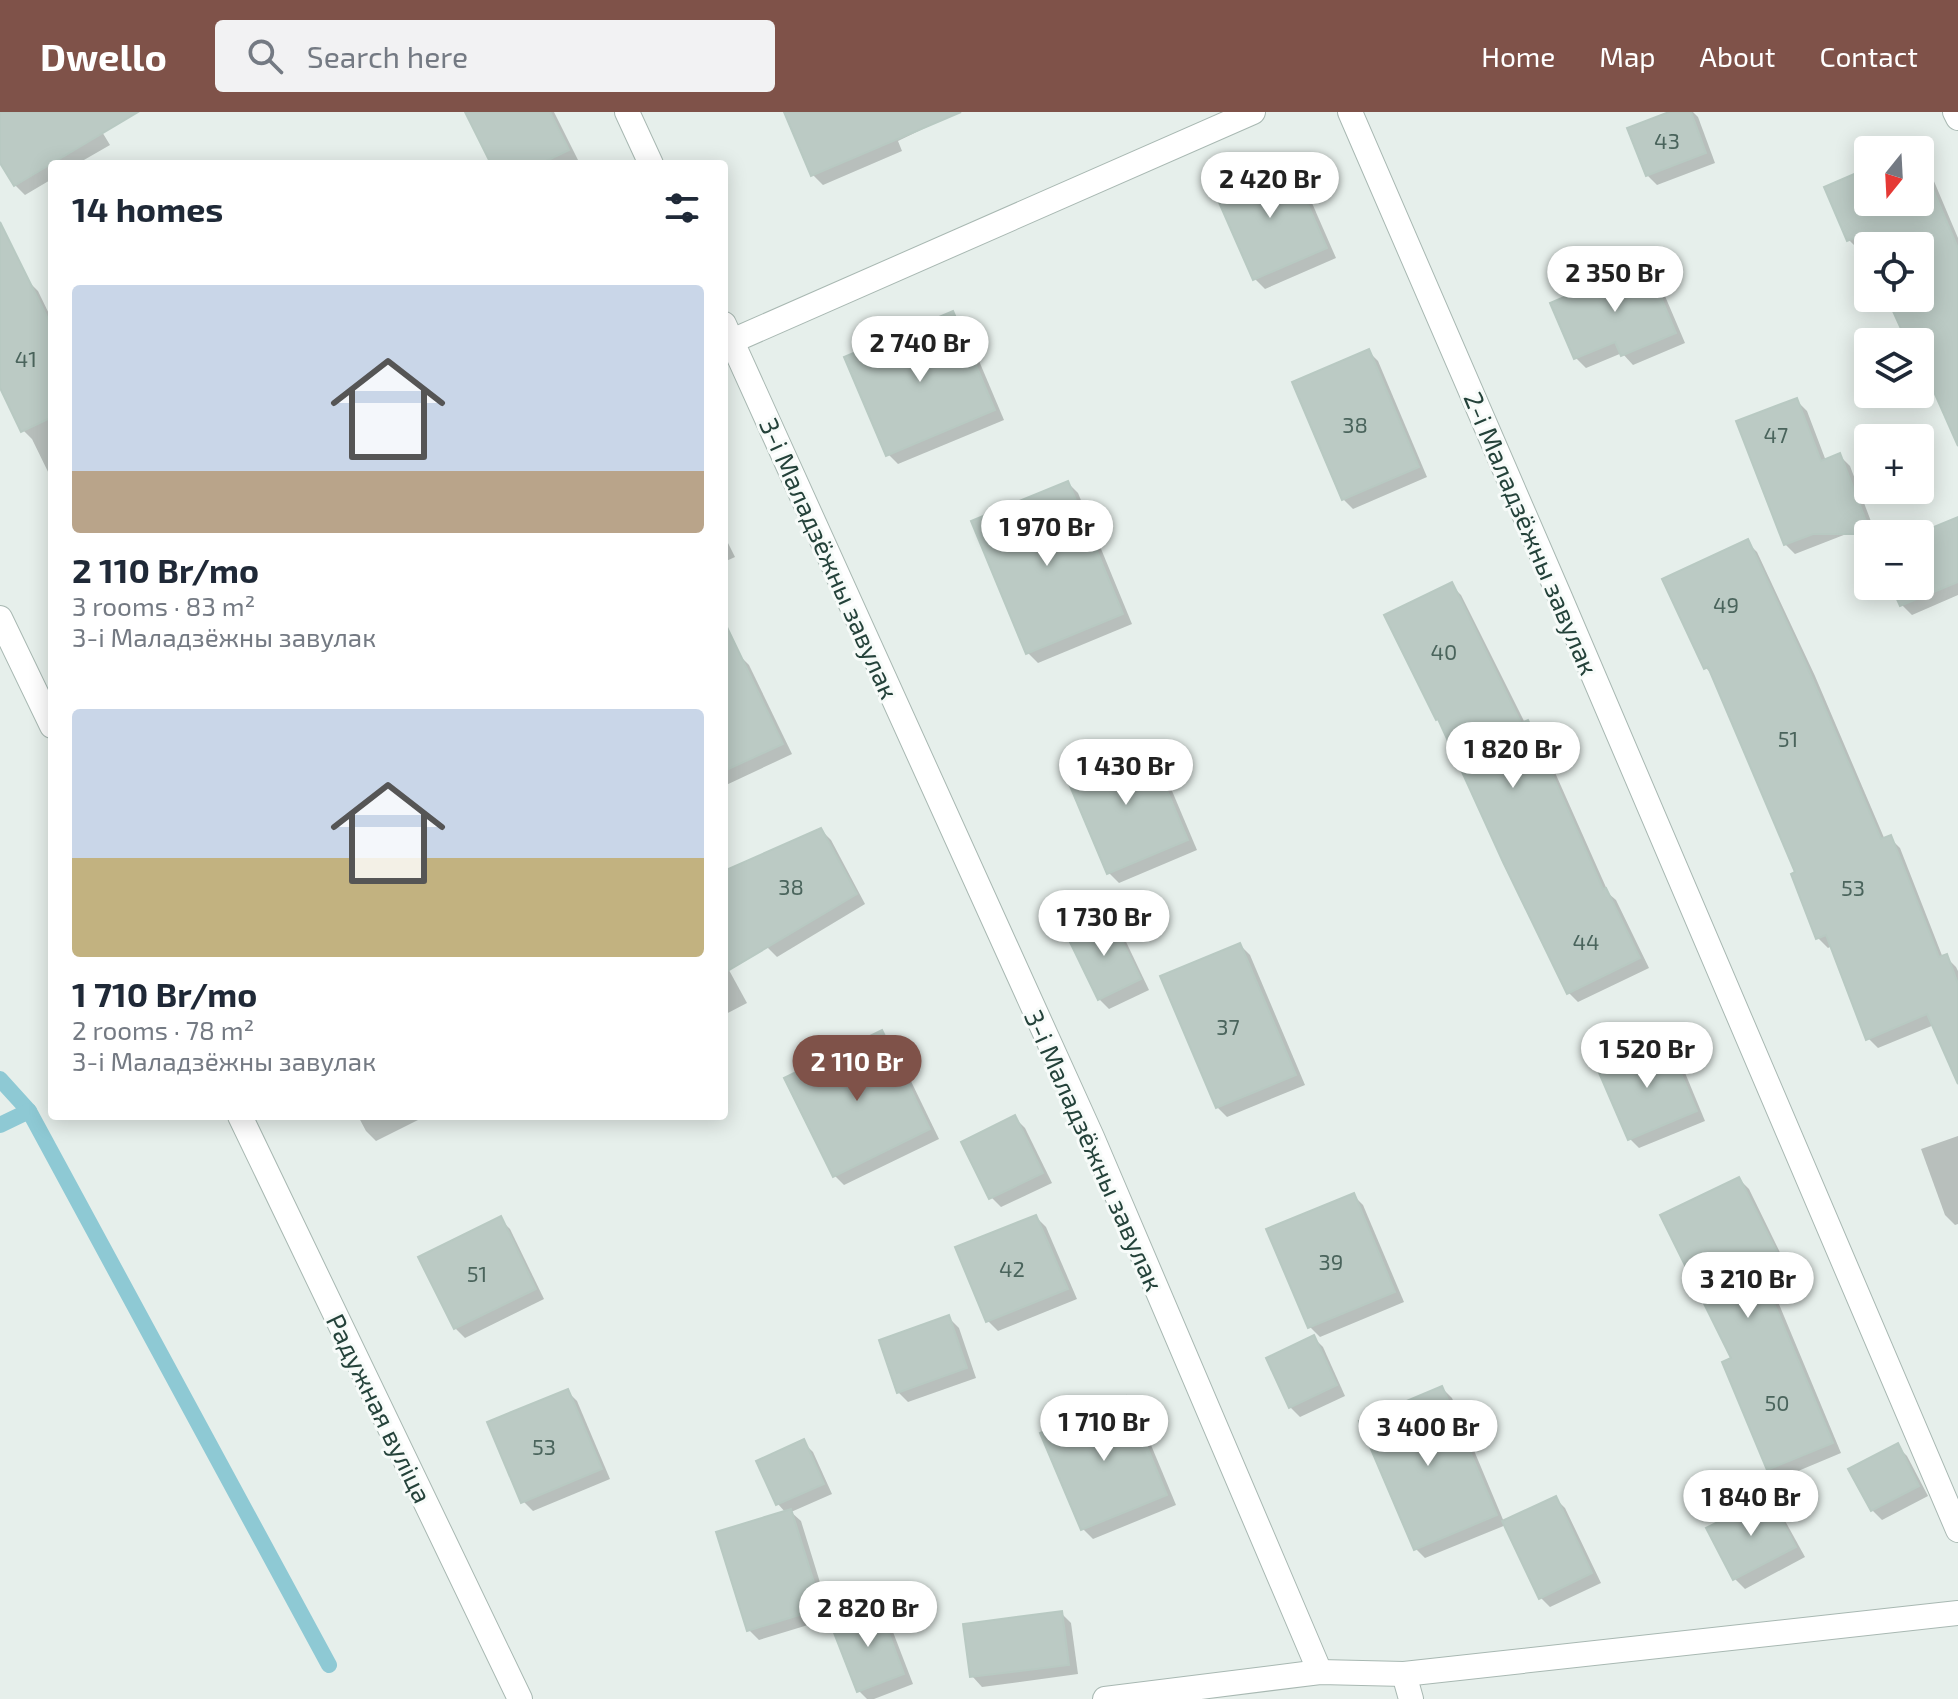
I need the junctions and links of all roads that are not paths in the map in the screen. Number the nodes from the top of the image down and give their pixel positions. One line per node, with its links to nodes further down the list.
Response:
1 (627, 112): 6 (street)
2 (1253, 112): 7 (street)
3 (1350, 112): 11 (street, 2-і Маладзёжны завулак)
4 (1955, 112): 5 (street)
5 (1958, 118)
6 (649, 160)
7 (728, 332): 13 (street, 3-і Маладзёжны завулак)
8 (0, 618): 9 (street)
9 (48, 718)
10 (242, 1120): 15 (street, Радужная вуліца)
11 (1958, 1530)
12 (1958, 1613): 14 (street)
13 (1320, 1672): 14 (street); 16 (street)
14 (1404, 1674): 17 (street)
15 (520, 1699)
16 (1105, 1699)
17 (1411, 1699)

